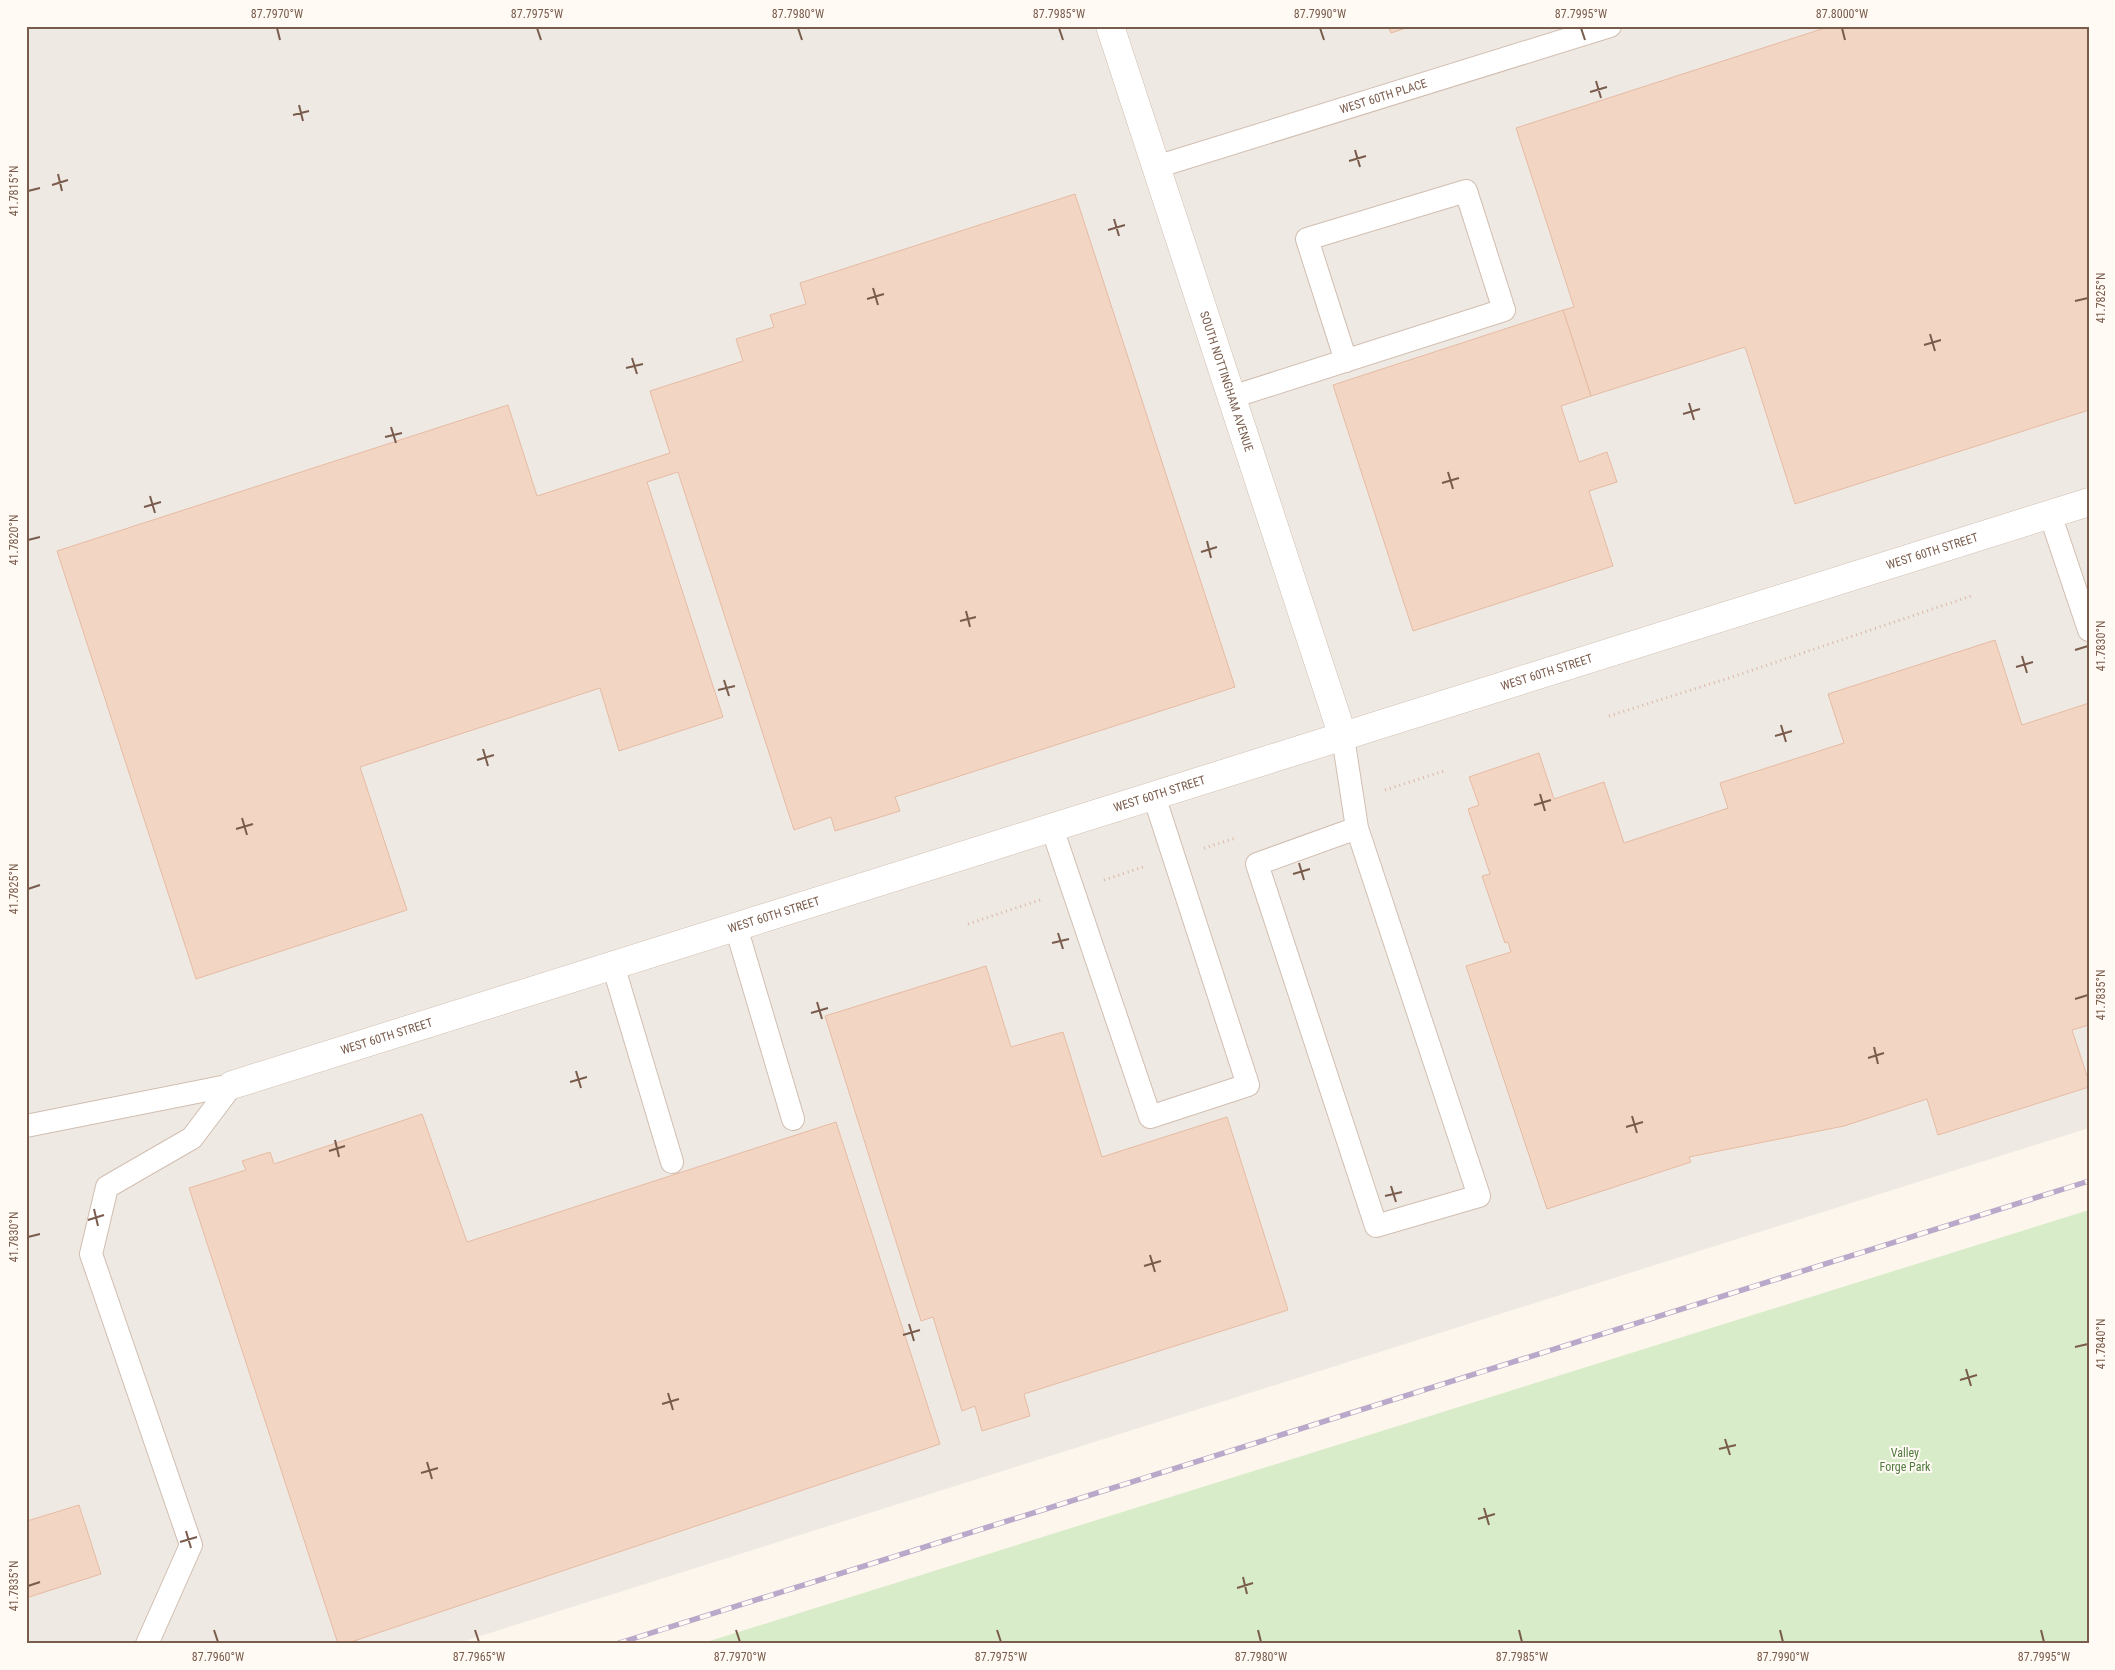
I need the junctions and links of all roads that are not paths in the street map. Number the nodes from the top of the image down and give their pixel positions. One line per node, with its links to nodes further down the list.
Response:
1 (1110, 26): 3 (street, SOUTH NOTTINGHAM AVENUE)
2 (1610, 26): 3 (lane, WEST 60TH PLACE)
3 (1156, 167): 5 (street, SOUTH NOTTINGHAM AVENUE)
4 (1346, 360): 4 (lane); 5 (lane)
5 (1232, 397): 9 (street, SOUTH NOTTINGHAM AVENUE)
6 (2089, 502): 7 (street, WEST 60TH STREET)
7 (2050, 514): 8 (lane); 9 (street, WEST 60TH STREET)
8 (2089, 630)
9 (1342, 737): 10 (street, WEST 60TH STREET); 12 (lane)
10 (1154, 796): 11 (street, WEST 60TH STREET); 11 (lane)
11 (1052, 828): 13 (street, WEST 60TH STREET)
12 (1357, 828): 12 (lane)
13 (736, 927): 14 (street, WEST 60TH STREET); 16 (lane)
14 (613, 965): 15 (street, WEST 60TH STREET); 18 (lane)
15 (232, 1085): 17 (lane); 19 (lane)
16 (793, 1119)
17 (26, 1126)
18 (672, 1162)
19 (146, 1644)

